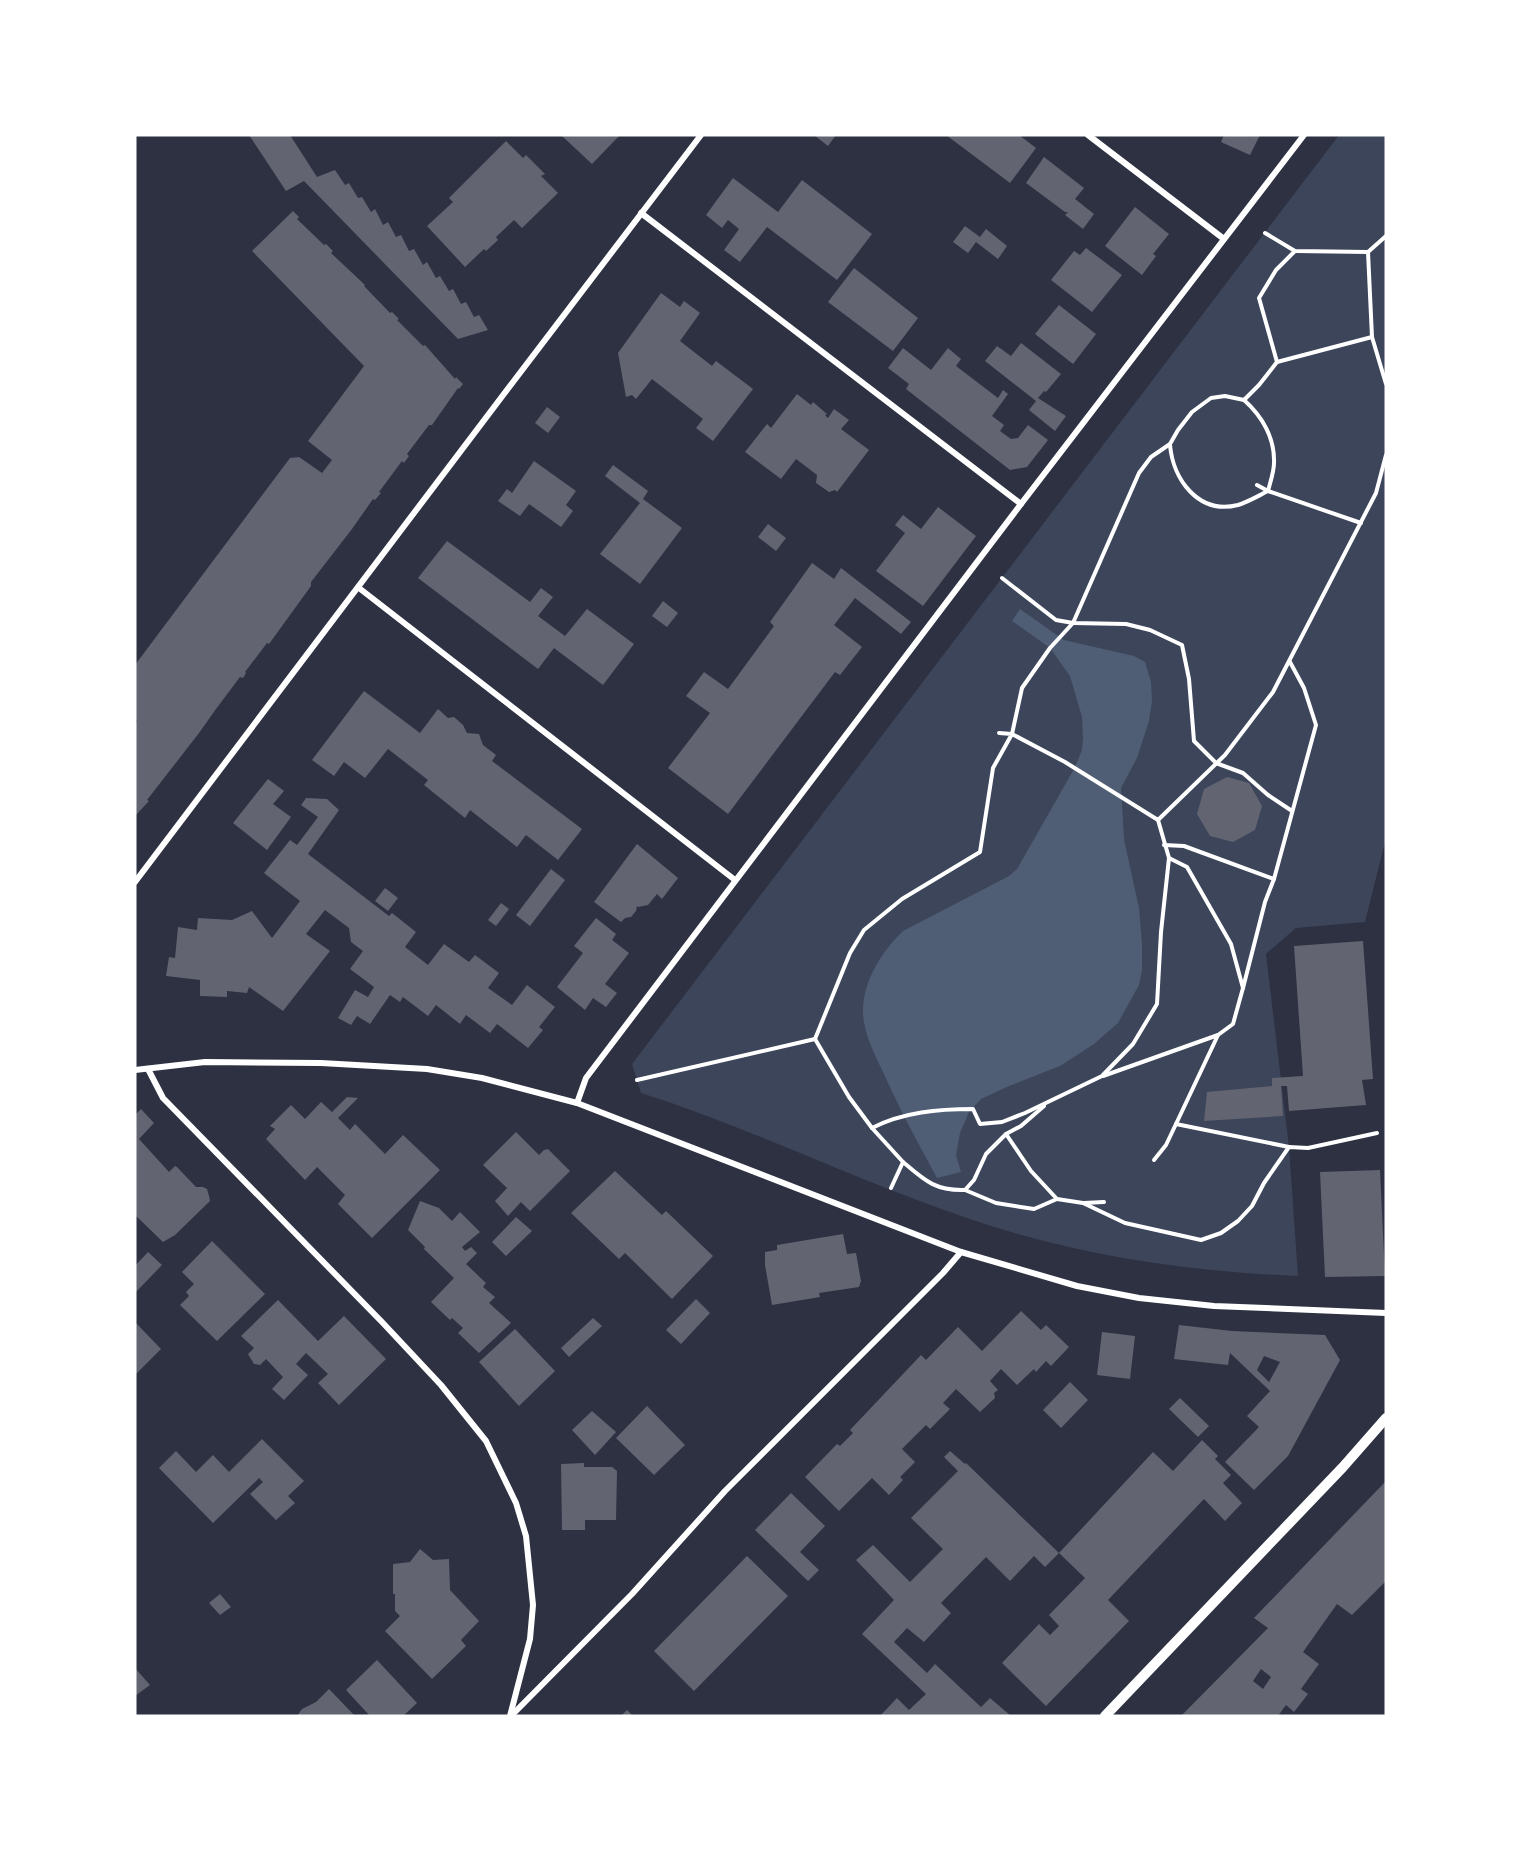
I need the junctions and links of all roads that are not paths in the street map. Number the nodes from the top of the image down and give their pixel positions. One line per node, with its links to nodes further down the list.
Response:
1 (701, 135): 4 (street)
2 (1088, 135): 5 (street)
3 (1304, 135): 5 (street)
4 (642, 213): 6 (street); 7 (street)
5 (1224, 239): 6 (street)
6 (1021, 504): 8 (street)
7 (359, 588): 8 (street); 9 (street)
8 (735, 880): 12 (street)
9 (135, 882)
10 (148, 1069): 11 (street); 12 (street); 16 (street)
11 (135, 1070)
12 (577, 1103): 13 (street)
13 (961, 1252): 14 (street); 16 (street)
14 (1386, 1313)
15 (1386, 1418): 17 (street)
16 (511, 1716)
17 (1105, 1716)

